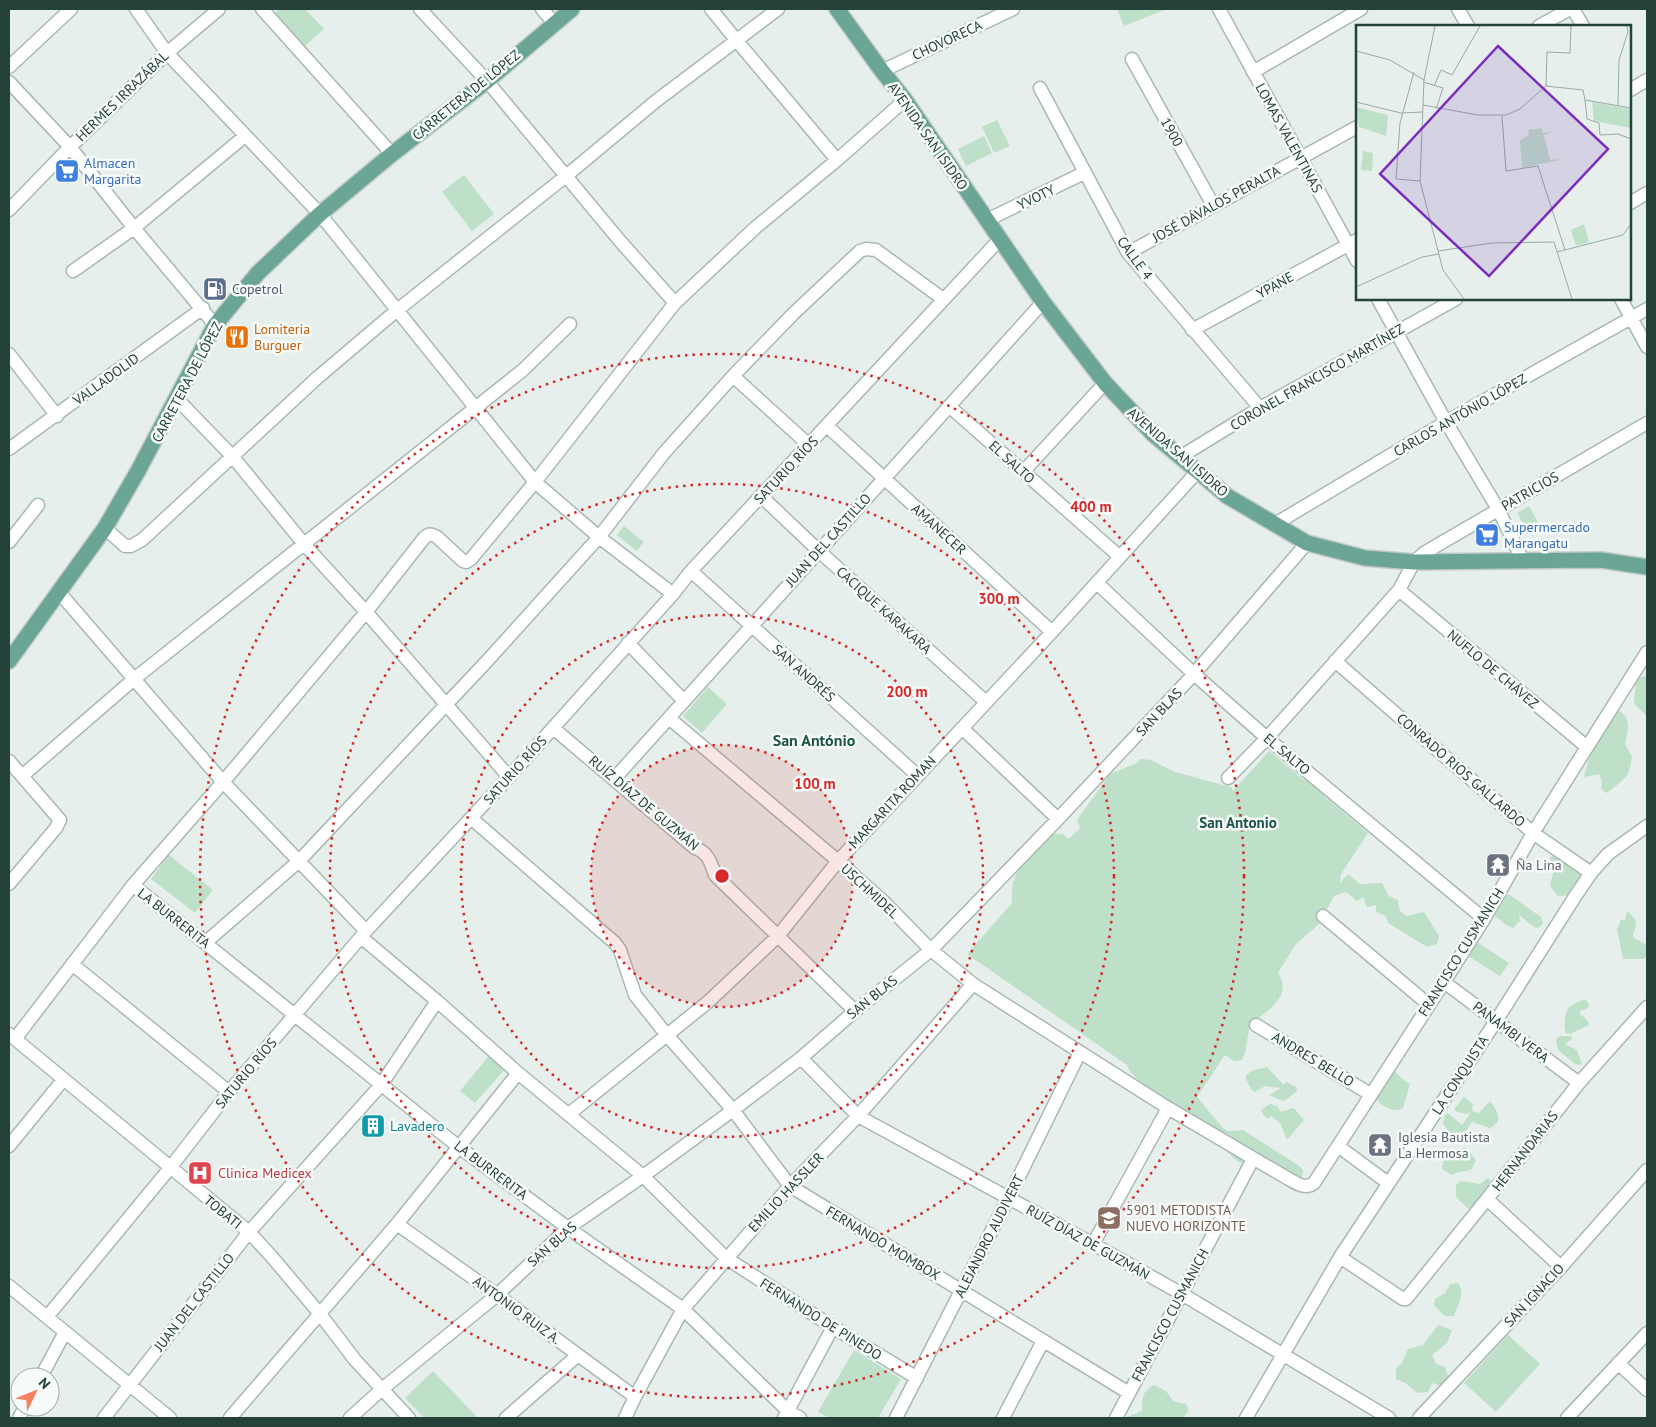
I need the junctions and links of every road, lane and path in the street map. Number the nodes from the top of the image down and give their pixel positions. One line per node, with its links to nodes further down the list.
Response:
1 (71, 9): 23 (street)
2 (136, 9): 21 (street)
3 (219, 9): 21 (street, HERMES IRRAZÁBAL)
4 (262, 9): 35 (street)
5 (420, 9): 27 (street)
6 (542, 9): 16 (street)
7 (572, 9): 16 (main road, CARRETERA DE LÓPEZ)
8 (712, 9): 20 (street)
9 (778, 9): 20 (street)
10 (837, 9): 24 (main road, AVENIDA SAN ISIDRO)
11 (1013, 9): 24 (street, CHOVORECA)
12 (1361, 9): 25 (street)
13 (1458, 9): 17 (street)
14 (1571, 9): 18 (street); 19 (street)
15 (1220, 12): 25 (street, LOMAS VALENTINAS)
16 (554, 23): 27 (main road, CARRETERA DE LÓPEZ)
17 (1467, 25)
18 (1541, 25)
19 (1582, 25)
20 (737, 41): 37 (street); 39 (street)
21 (167, 53): 33 (street); 34 (street, HERMES IRRAZÁBAL)
22 (1132, 59): 42 (street, 1900)
23 (9, 67)
24 (882, 71): 31 (main road, AVENIDA SAN ISIDRO)
25 (1253, 72): 36 (street, LOMAS VALENTINAS)
26 (1647, 80): 30 (street)
27 (487, 81): 35 (main road, CARRETERA DE LÓPEZ); 39 (street)
28 (9, 82): 34 (street)
29 (1040, 88): 38 (street, CALLE 4)
30 (1631, 89)
31 (905, 100): 37 (street); 45 (main road, AVENIDA SAN ISIDRO)
32 (1356, 128): 36 (street, JOSÉ DÁVALOS PERALTA)
33 (244, 136): 44 (street); 46 (street)
34 (70, 147): 43 (street, HERMES IRRAZÁBAL); 46 (street)
35 (392, 154): 44 (main road, CARRETERA DE LÓPEZ)
36 (1301, 158): 42 (street, JOSÉ DÁVALOS PERALTA); 48 (street, LOMAS VALENTINAS)
37 (837, 160): 57 (street)
38 (1084, 173): 45 (street, YVOTY); 49 (street, CALLE 4)
39 (566, 176): 57 (street); 60 (street)
40 (1647, 193): 41 (street)
41 (1631, 202)
42 (1213, 206): 49 (street, JOSÉ DÁVALOS PERALTA)
43 (9, 210)
44 (320, 214): 60 (street); 63 (main road, CARRETERA DE LÓPEZ)
45 (987, 220): 47 (main road, AVENIDA SAN ISIDRO)
46 (134, 228): 51 (street); 58 (street)
47 (1000, 239): 52 (street, SATURIO RÍOS); 56 (main road, AVENIDA SAN ISIDRO)
48 (1353, 242): 50 (street, LOMAS VALENTINAS); 64 (street, YPANE)
49 (1128, 253): 64 (street, CALLE 4)
50 (1356, 256)
51 (73, 271)
52 (943, 300): 68 (street); 77 (street, SATURIO RÍOS)
53 (1379, 300): 65 (street)
54 (1454, 300): 65 (street, CORONEL FRANCISCO MARTÍNEZ)
55 (1622, 300): 61 (street)
56 (1043, 302): 69 (main road, AVENIDA SAN ISIDRO); 71 (street, JUAN DEL CASTILLO)
57 (675, 303): 85 (street)
58 (203, 308): 63 (street); 74 (street, VALLADOLID)
59 (1647, 309): 61 (street, CARLOS ANTÓNIO LÓPEZ)
60 (396, 311): 72 (street); 80 (street)
61 (1632, 318): 66 (street); 75 (street, CARLOS ANTÓNIO LÓPEZ)
62 (570, 324): 72 (street)
63 (215, 325): 70 (main road, CARRETERA DE LÓPEZ)
64 (1192, 330): 73 (street, CALLE 4)
65 (1396, 331): 73 (street, CORONEL FRANCISCO MARTÍNEZ); 75 (street)
66 (1647, 347)
67 (9, 354): 74 (street)
68 (733, 376): 78 (street); 91 (street)
69 (1105, 383): 81 (main road, AVENIDA SAN ISIDRO); 82 (street)
70 (177, 399): 80 (street); 90 (main road, CARRETERA DE LÓPEZ)
71 (949, 406): 82 (street, EL SALTO); 84 (street, JUAN DEL CASTILLO)
72 (476, 408): 85 (street); 94 (street)
73 (1260, 408): 81 (street, CORONEL FRANCISCO MARTÍNEZ)
74 (57, 416): 79 (street, VALLADOLID)
75 (1446, 422): 88 (street); 89 (street, CARLOS ANTÓNIO LÓPEZ)
76 (1647, 423): 88 (street, PATRICIOS)
77 (827, 426): 78 (street, SATURIO RÍOS); 84 (street, AMANECER)
78 (809, 445): 86 (street, SATURIO RÍOS)
79 (9, 449)
80 (233, 457): 90 (street); 94 (street)
81 (1180, 457): 83 (main road, AVENIDA SAN ISIDRO)
82 (1024, 472): 96 (street, EL SALTO)
83 (1197, 472): 89 (main road, AVENIDA SAN ISIDRO); 96 (street, MARGARITA ROMAN)
84 (884, 479): 95 (street, JUAN DEL CASTILLO); 107 (street, AMANECER)
85 (535, 482): 91 (street); 105 (street)
86 (761, 496): 95 (street, CACIQUE KARAKARA); 100 (street, SATURIO RÍOS)
87 (38, 505): 92 (street)
88 (1498, 509): 97 (street); 98 (street, PATRICIOS)
89 (1275, 524): 93 (main road, AVENIDA SAN ISIDRO)
90 (105, 528): 103 (main road, CARRETERA DE LÓPEZ)
91 (599, 537): 104 (street); 116 (street)
92 (9, 542)
93 (1307, 543): 98 (main road, AVENIDA SAN ISIDRO); 112 (street, SAN BLAS)
94 (304, 544): 105 (street); 113 (street)
95 (819, 551): 106 (street, JUAN DEL CASTILLO); 115 (street, CACIQUE KARAKARA)
96 (1120, 558): 101 (street, MARGARITA ROMAN)
97 (1523, 561): 98 (main road, AVENIDA SAN ISIDRO); 99 (main road, AVENIDA SAN ISIDRO)
98 (1414, 562): 102 (street)
99 (1647, 567)
100 (691, 571): 104 (street, SATURIO RÍOS); 106 (street, SAN ANDRÉS)
101 (1097, 583): 107 (street, MARGARITA ROMAN); 112 (street, EL SALTO)
102 (1400, 590): 111 (street); 121 (street, NUFLO DE CHÁVEZ)
103 (58, 591): 110 (main road, CARRETERA DE LÓPEZ); 113 (street, FERNANDO DE PINEDO)
104 (673, 594): 108 (street, SATURIO RÍOS)
105 (366, 612): 116 (street); 128 (street)
106 (752, 625): 114 (street, JUAN DEL CASTILLO); 123 (street, SAN ANDRÉS)
107 (1052, 632): 115 (street, MARGARITA ROMAN)
108 (628, 643): 114 (street); 118 (street, SATURIO RÍOS)
109 (1647, 652): 121 (street, FRANCISCO CUSMANICH)
110 (9, 660)
111 (1335, 662): 120 (street); 132 (street, CONRADO RIOS GALLARDO)
112 (1194, 674): 120 (street, EL SALTO); 130 (street, SAN BLAS)
113 (134, 679): 124 (street); 128 (street, FERNANDO DE PINEDO)
114 (684, 701): 117 (street, JUAN DEL CASTILLO)
115 (986, 702): 119 (street, MARGARITA ROMAN)
116 (446, 704): 125 (street); 133 (street)
117 (669, 718): 127 (street, JUAN DEL CASTILLO); 134 (street, USCHMIDEL)
118 (553, 728): 125 (street, SATURIO RÍOS); 127 (street, RUÍZ DÍAZ DE GUZMÁN)
119 (962, 728): 123 (street, MARGARITA ROMAN); 130 (street)
120 (1267, 738): 126 (street); 139 (street, EL SALTO)
121 (1587, 747): 132 (street, FRANCISCO CUSMANICH)
122 (9, 761): 124 (street)
123 (917, 775): 134 (street, MARGARITA ROMAN)
124 (22, 776): 136 (street)
125 (509, 777): 129 (street, SATURIO RÍOS)
126 (1228, 778)
127 (614, 779): 141 (street, RUÍZ DÍAZ DE GUZMÁN)
128 (224, 782): 133 (street, FERNANDO DE PINEDO); 137 (street)
129 (471, 818): 140 (street, SATURIO RÍOS); 154 (street)
130 (1058, 819): 143 (street, SAN BLAS)
131 (1647, 826): 135 (street, LA CONQUISTA)
132 (1534, 833): 135 (street, CONRADO RIOS GALLARDO); 139 (street, FRANCISCO CUSMANICH)
133 (298, 861): 140 (street, FERNANDO DE PINEDO); 142 (street)
134 (838, 861): 141 (street, MARGARITA ROMAN); 143 (street, USCHMIDEL)
135 (1591, 872): 152 (street, LA CONQUISTA)
136 (9, 884)
137 (133, 885): 142 (street, LA BURRERITA); 144 (street)
138 (1323, 916): 148 (street)
139 (1484, 919): 145 (street, FRANCISCO CUSMANICH)
140 (364, 934): 147 (street, FERNANDO DE PINEDO); 151 (street, SATURIO RÍOS)
141 (778, 936): 149 (street, RUÍZ DÍAZ DE GUZMÁN); 154 (street, MARGARITA ROMAN)
142 (206, 942): 151 (street, LA BURRERITA)
143 (931, 950): 146 (street, USCHMIDEL); 149 (street, SAN BLAS)
144 (72, 964): 155 (street); 162 (street)
145 (1444, 982): 148 (street, FRANCISCO CUSMANICH); 152 (street, PANAMBI VERA)
146 (973, 984): 156 (street, USCHMIDEL); 167 (street, EMILIO HASSLER)
147 (437, 1001): 158 (street, FERNANDO DE PINEDO); 161 (street, JUAN DEL CASTILLO)
148 (1428, 1004): 163 (street, FRANCISCO CUSMANICH)
149 (855, 1011): 157 (street, SAN BLAS)
150 (1645, 1013): 160 (street, HERNANDARIAS)
151 (296, 1014): 161 (street, LA BURRERITA); 162 (street, SATURIO RÍOS)
152 (1496, 1021): 160 (street, PANAMBI VERA); 176 (street, LA CONQUISTA)
153 (1256, 1025): 163 (street, ANDRES BELLO)
154 (666, 1034): 165 (street); 166 (street, MARGARITA ROMAN)
155 (12, 1037): 159 (street, TOBATI)
156 (1080, 1052): 164 (street, USCHMIDEL); 178 (street, ALEJANDRO AUDIVERT)
157 (801, 1058): 165 (street, SAN BLAS); 167 (street, RUÍZ DÍAZ DE GUZMÁN)
158 (518, 1073): 166 (street, FERNANDO DE PINEDO); 170 (street)
159 (63, 1080): 168 (street); 172 (street, TOBATI)
160 (1579, 1083): 179 (street, HERNANDARIAS)
161 (381, 1085): 170 (street, LA BURRERITA); 182 (street, JUAN DEL CASTILLO)
162 (229, 1092): 172 (street, SATURIO RÍOS)
163 (1370, 1094): 169 (street, FRANCISCO CUSMANICH)
164 (1168, 1108): 171 (street, USCHMIDEL); 183 (street)
165 (734, 1110): 175 (street, SAN BLAS); 177 (street)
166 (569, 1114): 175 (street, FERNANDO DE PINEDO)
167 (858, 1116): 177 (street, EMILIO HASSLER); 178 (street, RUÍZ DÍAZ DE GUZMÁN)
168 (9, 1146)
169 (1338, 1146): 174 (street, FRANCISCO CUSMANICH); 176 (street)
170 (459, 1147): 180 (street); 181 (street, LA BURRERITA)
171 (1253, 1159): 174 (street, USCHMIDEL); 190 (street, FRANCISCO CUSMANICH)
172 (170, 1168): 182 (street, TOBATI); 193 (street, SATURIO RÍOS)
173 (1647, 1170): 186 (street, SAN IGNACIO)
174 (1318, 1174)
175 (643, 1176): 181 (street, SAN BLAS); 185 (street, FERNANDO DE PINEDO)
176 (1388, 1184): 184 (street, LA CONQUISTA)
177 (790, 1186): 185 (street, EMILIO HASSLER); 188 (street, FERNANDO MOMBOX)
178 (1009, 1199): 183 (street, RUÍZ DÍAZ DE GUZMÁN); 188 (street, ALEJANDRO AUDIVERT)
179 (1487, 1199): 184 (street, HERNANDARIAS); 186 (street)
180 (397, 1224): 189 (street, ANTONIO RUIZ A.); 192 (street)
181 (568, 1228): 189 (street, SAN BLAS); 191 (street, LA BURRERITA)
182 (249, 1232): 192 (street, TOBATI); 203 (street, JUAN DEL CASTILLO)
183 (1093, 1244): 190 (street, RUÍZ DÍAZ DE GUZMÁN)
184 (1340, 1257): 198 (street, LA CONQUISTA)
185 (726, 1258): 191 (street, EMILIO HASSLER); 194 (street, FERNANDO DE PINEDO)
186 (1561, 1267): 222 (street, SAN IGNACIO)
187 (9, 1286): 193 (street)
188 (962, 1291): 197 (street, FERNANDO MOMBOX); 202 (street, ALEJANDRO AUDIVERT)
189 (497, 1294): 199 (street, ANTONIO RUIZ A.); 204 (street, SAN BLAS)
190 (1182, 1294): 198 (street, RUÍZ DÍAZ DE GUZMÁN); 206 (street, FRANCISCO CUSMANICH)
191 (683, 1309): 207 (street, EMILIO HASSLER); 208 (street, LA BURRERITA)
192 (320, 1314): 204 (street, TOBATI); 211 (street)
193 (47, 1317): 195 (street)
194 (833, 1327): 202 (street, FERNANDO DE PINEDO); 208 (street)
195 (65, 1332): 201 (street); 203 (street)
196 (1647, 1333): 200 (street)
197 (1043, 1340): 206 (street, FERNANDO MOMBOX); 218 (street)
198 (1282, 1354): 220 (street, LA CONQUISTA); 221 (street, RUÍZ DÍAZ DE GUZMÁN)
199 (578, 1355): 207 (street, ANTONIO RUIZ A.); 214 (street)
200 (1618, 1363): 205 (street); 223 (street)
201 (46, 1367)
202 (917, 1378): 217 (street, ALEJANDRO AUDIVERT)
203 (129, 1385): 209 (street, JUAN DEL CASTILLO); 210 (street)
204 (381, 1390): 212 (street, SAN BLAS); 213 (street, TOBATI)
205 (1647, 1390)
206 (1129, 1392): 219 (street, FRANCISCO CUSMANICH)
207 (635, 1397): 215 (street, EMILIO HASSLER)
208 (786, 1414): 216 (street, LA BURRERITA)
209 (104, 1418)
210 (170, 1418)
211 (230, 1418)
212 (350, 1418)
213 (409, 1418)
214 (506, 1418)
215 (626, 1418)
216 (800, 1418)
217 (896, 1418)
218 (1003, 1418)
219 (1116, 1418)
220 (1246, 1418)
221 (1389, 1418)
222 (1419, 1418)
223 (1567, 1418)

